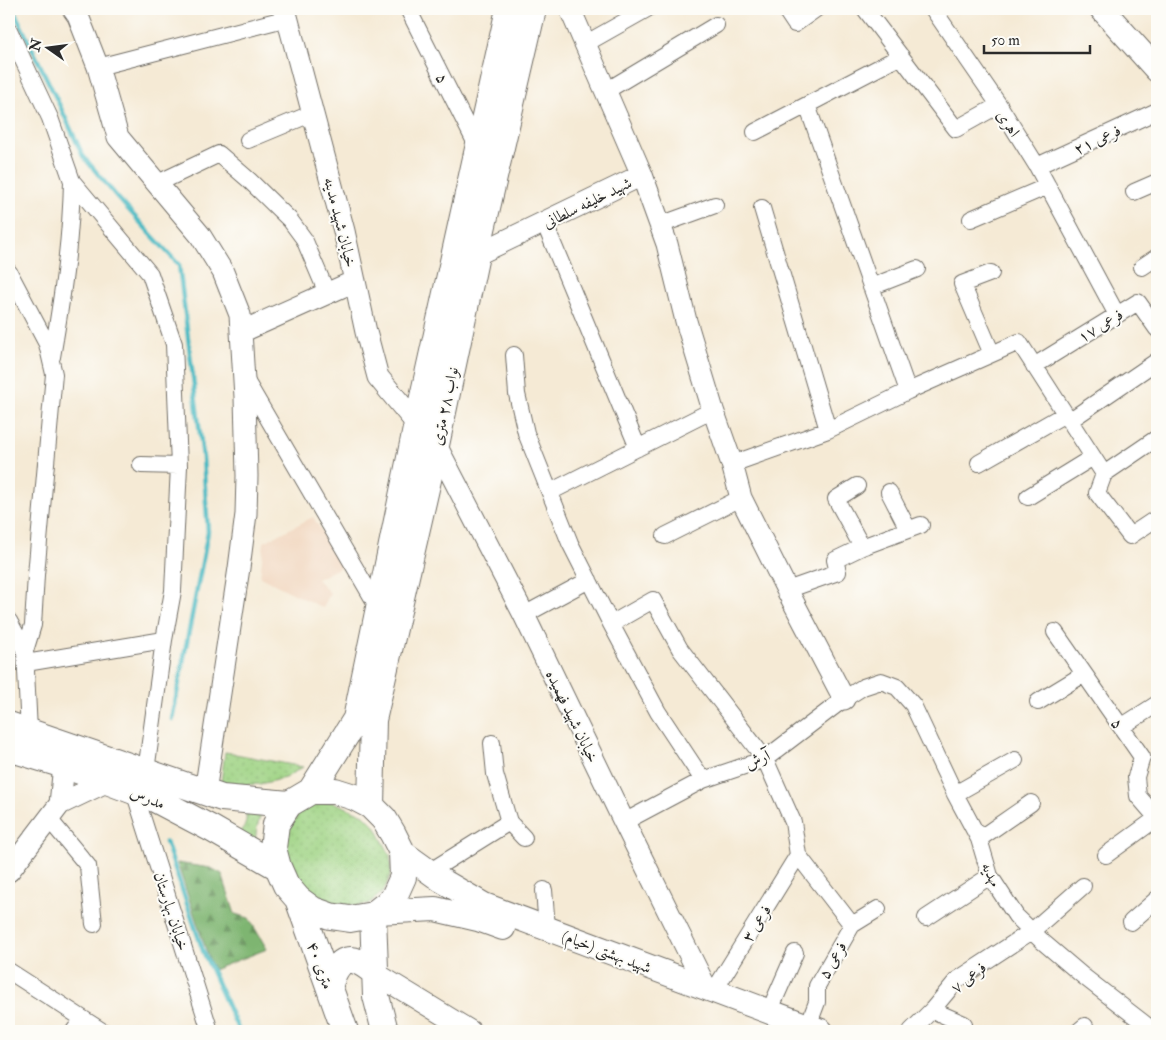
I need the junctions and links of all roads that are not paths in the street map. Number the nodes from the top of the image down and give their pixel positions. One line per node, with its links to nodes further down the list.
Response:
1 (73, 9): 17 (street)
2 (408, 9): 26 (street, ۵)
3 (509, 9): 26 (main road, نواب ۲۸ متری)
4 (532, 9): 39 (main road, نواب ۲۸ متری)
5 (570, 9): 15 (street, شهید خلیفه سلطانی)
6 (647, 9): 15 (street)
7 (785, 9): 8 (street)
8 (816, 9)
9 (865, 9): 16 (street, اهری)
10 (933, 9): 21 (street)
11 (1102, 9): 18 (main road)
12 (286, 13): 17 (street); 23 (street, خیابان شهید مدینه)
13 (716, 24): 19 (street)
14 (9, 30): 29 (street)
15 (585, 44): 19 (street, شهید خلیفه سلطانی)
16 (901, 56): 20 (street); 21 (street, اهری)
17 (98, 67): 31 (street)
18 (1157, 70)
19 (606, 91): 28 (street, شهید خلیفه سلطانی)
20 (807, 105): 24 (street); 46 (street)
21 (999, 105): 27 (street, اهری)
22 (1157, 111): 27 (street, فرعی ۲۱)
23 (313, 113): 25 (street); 45 (street, خیابان شهید مدینه)
24 (755, 132)
25 (248, 140)
26 (478, 148): 60 (main road, نواب ۲۸ متری)
27 (1037, 166): 32 (street, اهری)
28 (642, 175): 37 (street, شهید خلیفه سلطانی); 38 (street)
29 (72, 181): 54 (street); 69 (street)
30 (1157, 182): 33 (street)
31 (158, 183): 47 (street); 50 (street)
32 (1048, 186): 36 (street); 48 (street, اهری)
33 (1134, 192)
34 (715, 205): 38 (street)
35 (762, 208): 61 (street)
36 (971, 219)
37 (544, 222): 39 (street, شهید خلیفه سلطانی); 64 (street)
38 (660, 226): 58 (street)
39 (476, 255): 63 (main road, نواب ۲۸ متری)
40 (1157, 257): 41 (street)
41 (1142, 267)
42 (917, 269): 46 (street)
43 (9, 272): 54 (street)
44 (991, 273): 51 (street)
45 (355, 281): 47 (street); 60 (street, خیابان شهید مدینه)
46 (871, 287): 57 (street)
47 (327, 293): 50 (street)
48 (1117, 315): 49 (street, فرعی ۱۷); 55 (street, فرعی ۱۷)
49 (1157, 329)
50 (241, 332): 56 (street)
51 (992, 354): 55 (street); 57 (street)
52 (514, 355): 72 (street)
53 (1157, 360): 59 (street)
54 (52, 362): 87 (street)
55 (1034, 366): 59 (street)
56 (244, 378): 81 (street); 106 (street)
57 (908, 391): 61 (street)
58 (713, 410): 64 (street); 66 (street)
59 (1067, 417): 65 (street); 67 (street)
60 (417, 424): 81 (main road, نواب ۲۸ متری)
61 (828, 430): 66 (street)
62 (1157, 438): 70 (street)
63 (436, 446): 82 (street, خیابان شهید فهمیده); 98 (main road, نواب ۲۸ متری)
64 (638, 448): 72 (street)
65 (1093, 457): 70 (street); 74 (street)
66 (732, 464): 75 (street)
67 (979, 464)
68 (141, 465): 69 (street)
69 (179, 466): 86 (street)
70 (1104, 474): 76 (street)
71 (858, 486): 78 (street)
72 (550, 492): 79 (street)
73 (889, 492): 78 (street)
74 (1028, 497)
75 (741, 498): 77 (street); 80 (street)
76 (1157, 518)
77 (665, 536)
78 (862, 547): 80 (street)
79 (589, 580): 82 (street); 84 (street)
80 (787, 590): 90 (street)
81 (379, 609): 96 (main road, نواب ۲۸ متری)
82 (524, 615): 113 (street, خیابان شهید فهمیده)
83 (9, 621): 87 (street)
84 (611, 624): 99 (street); 102 (street)
85 (1055, 632): 88 (street, ۵)
86 (164, 640): 87 (street); 104 (street)
87 (26, 657): 94 (street)
88 (1084, 674): 91 (street); 93 (street, ۵)
89 (881, 681): 90 (street, آرش); 105 (street, مهدیه)
90 (844, 699): 99 (street, آرش)
91 (1038, 702)
92 (1157, 704): 93 (street)
93 (1121, 727): 111 (street, ۵)
94 (19, 728): 104 (main road, مدرس)
95 (492, 743): 112 (street)
96 (341, 744): 98 (main road); 107 (main road, نواب ۲۸ متری)
97 (9, 748): 101 (main road, مدرس)
98 (373, 750): 109 (main road, نواب ۲۸ متری)
99 (765, 759): 102 (street, آرش); 118 (street)
100 (1015, 760): 105 (street)
101 (64, 765): 103 (main road, مدرس); 110 (street)
102 (703, 780): 113 (street, آرش)
103 (108, 781): 104 (main road, مدرس); 110 (street)
104 (140, 781): 106 (main road, مدرس); 114 (main road, مدرس); 149 (street, خیابان بهارستان)
105 (955, 794): 116 (street, مهدیه)
106 (214, 795): 107 (main road, مدرس); 114 (main road)
107 (300, 798): 109 (main road); 120 (main road)
108 (1031, 803): 116 (street)
109 (371, 806): 117 (main road)
110 (55, 812): 121 (street); 132 (street)
111 (1157, 818): 119 (street)
112 (509, 822): 115 (street); 122 (street)
113 (624, 822): 136 (street, خیابان شهید فهمیده)
114 (212, 829): 120 (main road, مدرس)
115 (524, 838)
116 (979, 839): 123 (street, مهدیه)
117 (402, 852): 122 (main road, شهید بهشتی (خیام)); 129 (main road)
118 (798, 855): 133 (street); 142 (street, فرعی ۳)
119 (1106, 855)
120 (278, 867): 126 (main road)
121 (9, 871)
122 (429, 872): 134 (main road, شهید بهشتی (خیام))
123 (990, 876): 130 (street); 135 (street, مهدیه)
124 (1083, 886): 135 (street, فرعی ۷)
125 (544, 890): 134 (street)
126 (298, 899): 129 (main road); 141 (main road, ۴۰ متری)
127 (1157, 899): 131 (street)
128 (878, 909): 133 (street, فرعی ۵)
129 (375, 913): 138 (main road); 147 (main road, شهید بهشتی (خیام))
130 (926, 918)
131 (1131, 922)
132 (94, 924)
133 (852, 925): 147 (street, فرعی ۵)
134 (547, 928): 139 (main road, شهید بهشتی (خیام))
135 (1032, 931): 143 (street, فرعی ۷); 154 (street, مهدیه)
136 (684, 944): 139 (street); 142 (street, خیابان شهید فهمیده)
137 (795, 953): 144 (street)
138 (375, 973): 141 (main road); 151 (main road); 152 (street)
139 (668, 974): 142 (main road, شهید بهشتی (خیام))
140 (10, 975): 146 (street)
141 (329, 986): 150 (main road, ۴۰ متری)
142 (710, 990): 144 (main road, شهید بهشتی (خیام))
143 (932, 1010): 145 (street); 153 (street, فرعی ۷)
144 (769, 1012): 147 (main road, شهید بهشتی (خیام))
145 (964, 1024)
146 (78, 1025): 148 (street)
147 (805, 1030)
148 (102, 1031)
149 (210, 1031)
150 (345, 1031)
151 (385, 1031)
152 (470, 1031)
153 (911, 1031)
154 (1154, 1031)

